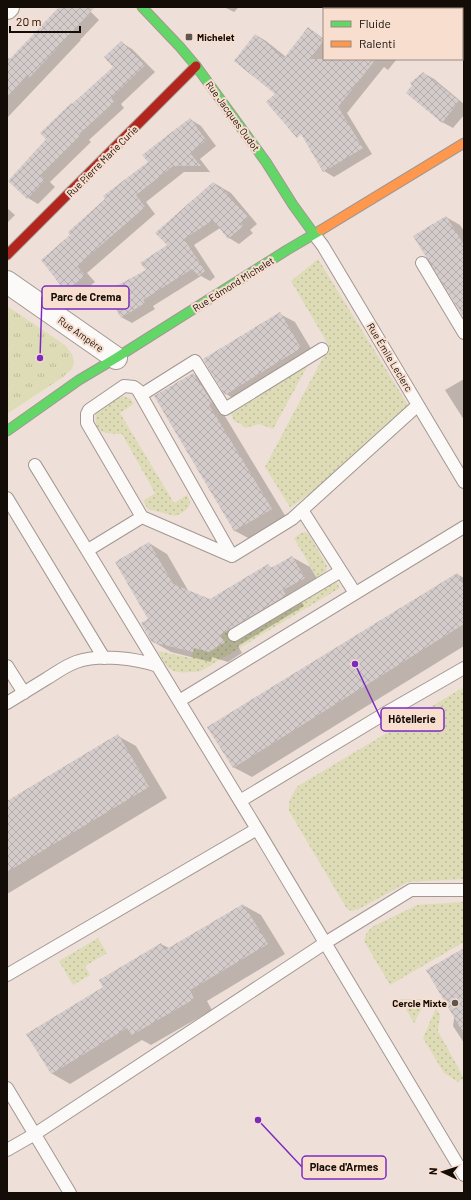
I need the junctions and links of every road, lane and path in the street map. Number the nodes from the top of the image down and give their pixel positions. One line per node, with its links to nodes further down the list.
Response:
1 (142, 7): 2 (street, Rue Jacques Oudot)
2 (196, 66): 4 (street, Rue Jacques Oudot); 5 (street, Rue Pierre Marie Curie)
3 (464, 143): 4 (street, Rue Edmond Michelet)
4 (314, 234): 10 (street, Rue Edmond Michelet); 12 (lane, Rue Émile Leclerc)
5 (7, 255)
6 (422, 263): 8 (lane)
7 (7, 282): 10 (street, Rue Ampère)
8 (464, 333)
9 (322, 349): 11 (lane)
10 (116, 358): 13 (street, Rue Edmond Michelet)
11 (141, 395): 18 (lane); 21 (lane)
12 (418, 405): 15 (lane, Rue Émile Leclerc); 17 (lane)
13 (7, 431)
14 (35, 465): 20 (lane)
15 (464, 482)
16 (7, 498): 25 (lane)
17 (302, 510): 21 (lane); 22 (lane)
18 (142, 517): 20 (lane); 21 (lane)
19 (464, 527): 23 (lane)
20 (88, 550): 27 (lane)
21 (232, 556)
22 (341, 571): 23 (lane); 24 (lane)
23 (355, 593): 30 (lane)
24 (234, 635)
25 (104, 658): 27 (lane); 29 (lane)
26 (7, 666): 29 (lane)
27 (158, 666): 30 (lane)
28 (464, 668): 32 (lane)
29 (24, 693): 31 (lane)
30 (179, 701): 32 (lane)
31 (7, 704)
32 (240, 801): 33 (lane)
33 (257, 829): 35 (lane); 36 (lane)
34 (464, 890): 35 (lane)
35 (325, 943): 38 (lane); 40 (lane)
36 (7, 975)
37 (7, 1088): 38 (lane)
38 (35, 1134): 39 (lane); 41 (lane)
39 (7, 1150)
40 (464, 1175)
41 (70, 1193)

